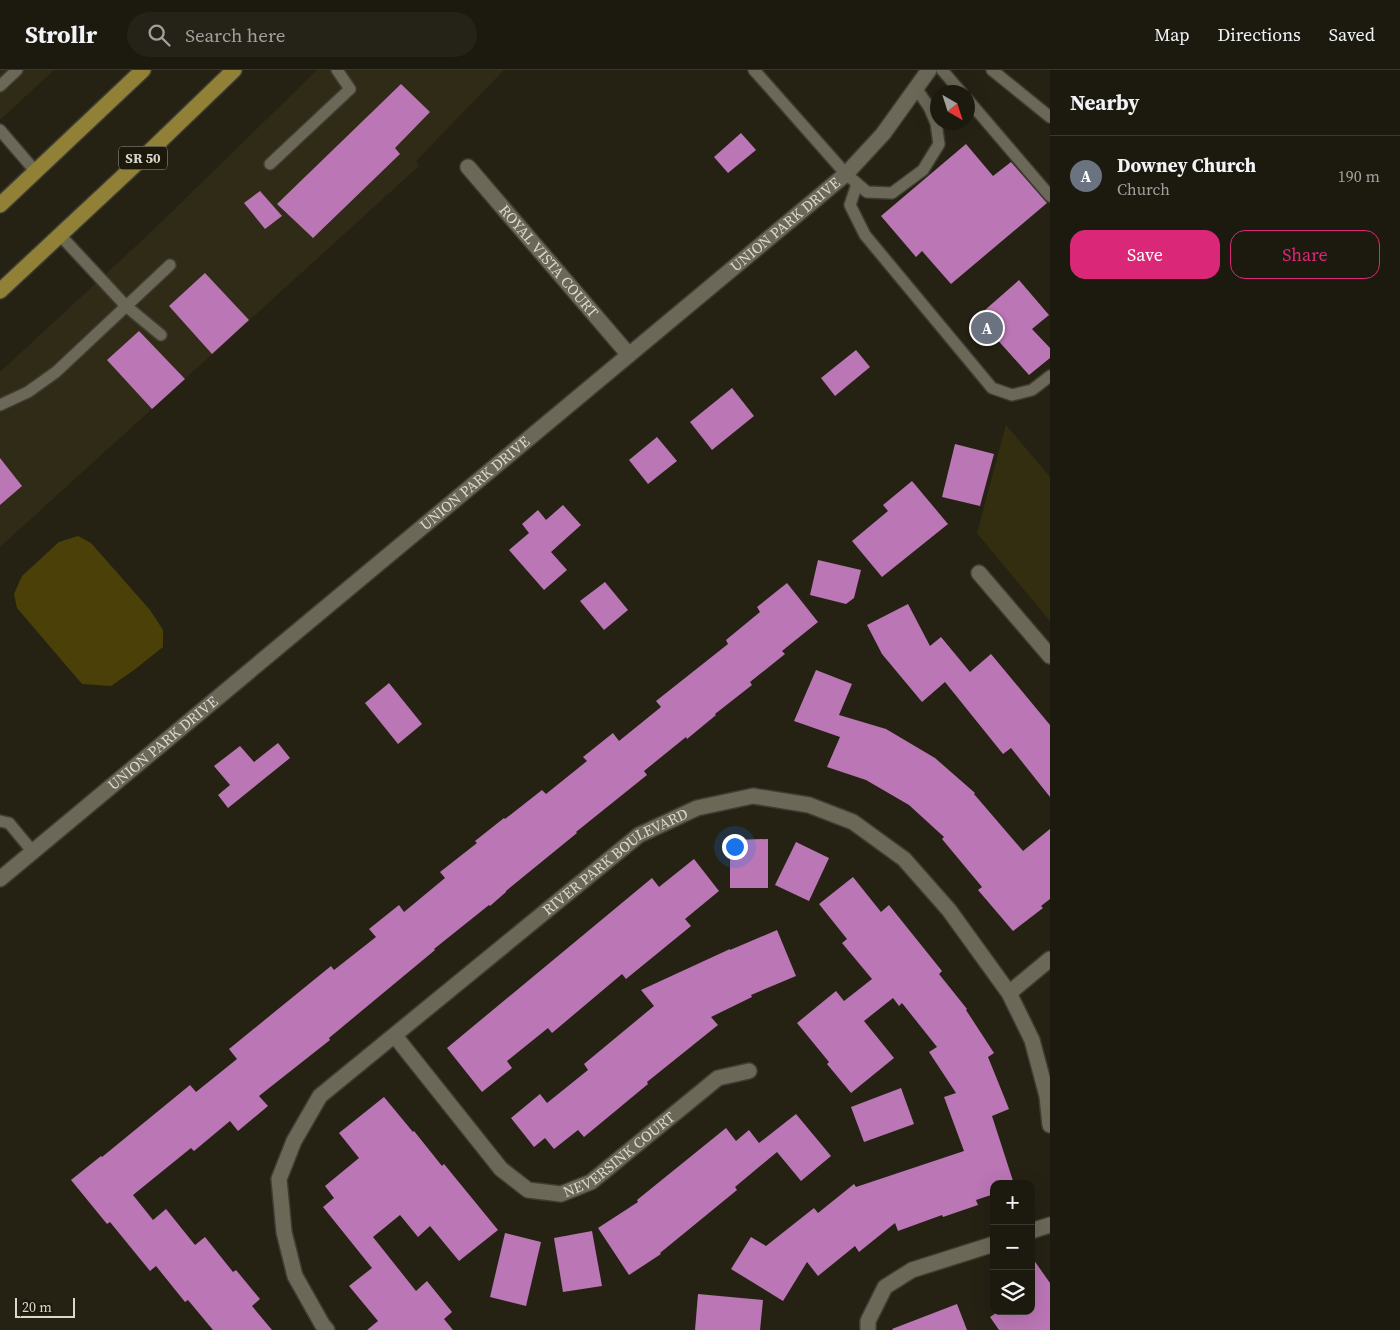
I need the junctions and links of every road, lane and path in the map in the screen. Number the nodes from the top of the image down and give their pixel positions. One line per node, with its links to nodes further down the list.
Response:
1 (17, 70): 10 (lane)
2 (143, 70): 17 (highway)
3 (337, 70): 15 (lane)
4 (754, 70): 18 (lane)
5 (929, 70): 11 (street, UNION PARK DRIVE)
6 (942, 70): 9 (lane)
7 (992, 70): 13 (lane)
8 (228, 73): 21 (highway, SR 50)
9 (955, 85)
10 (0, 86)
11 (916, 88): 18 (street, UNION PARK DRIVE); 18 (lane)
12 (975, 108): 19 (lane)
13 (1050, 117)
14 (0, 130): 17 (lane)
15 (270, 164)
16 (468, 166): 26 (street, ROYAL VISTA COURT)
17 (36, 172): 20 (highway)
18 (851, 179): 26 (street, UNION PARK DRIVE); 27 (lane)
19 (1050, 196)
20 (0, 205)
21 (60, 235): 23 (highway, SR 50); 24 (lane)
22 (170, 265): 24 (lane)
23 (0, 291)
24 (126, 306): 25 (lane); 28 (lane)
25 (161, 335)
26 (629, 355): 32 (street, UNION PARK DRIVE)
27 (1050, 376)
28 (0, 405)
29 (979, 574): 30 (street)
30 (1050, 656)
31 (0, 821): 32 (lane)
32 (33, 852): 33 (street, UNION PARK DRIVE)
33 (0, 879)
34 (1050, 958): 35 (street)
35 (1009, 993): 36 (street, RIVER PARK BOULEVARD); 38 (street, RIVER PARK BOULEVARD)
36 (394, 1036): 37 (street, NEVERSINK COURT); 42 (street, RIVER PARK BOULEVARD)
37 (749, 1071)
38 (1050, 1125)
39 (1050, 1225): 40 (street)
40 (1035, 1231)
41 (990, 1245): 43 (street)
42 (327, 1330)
43 (868, 1330)

